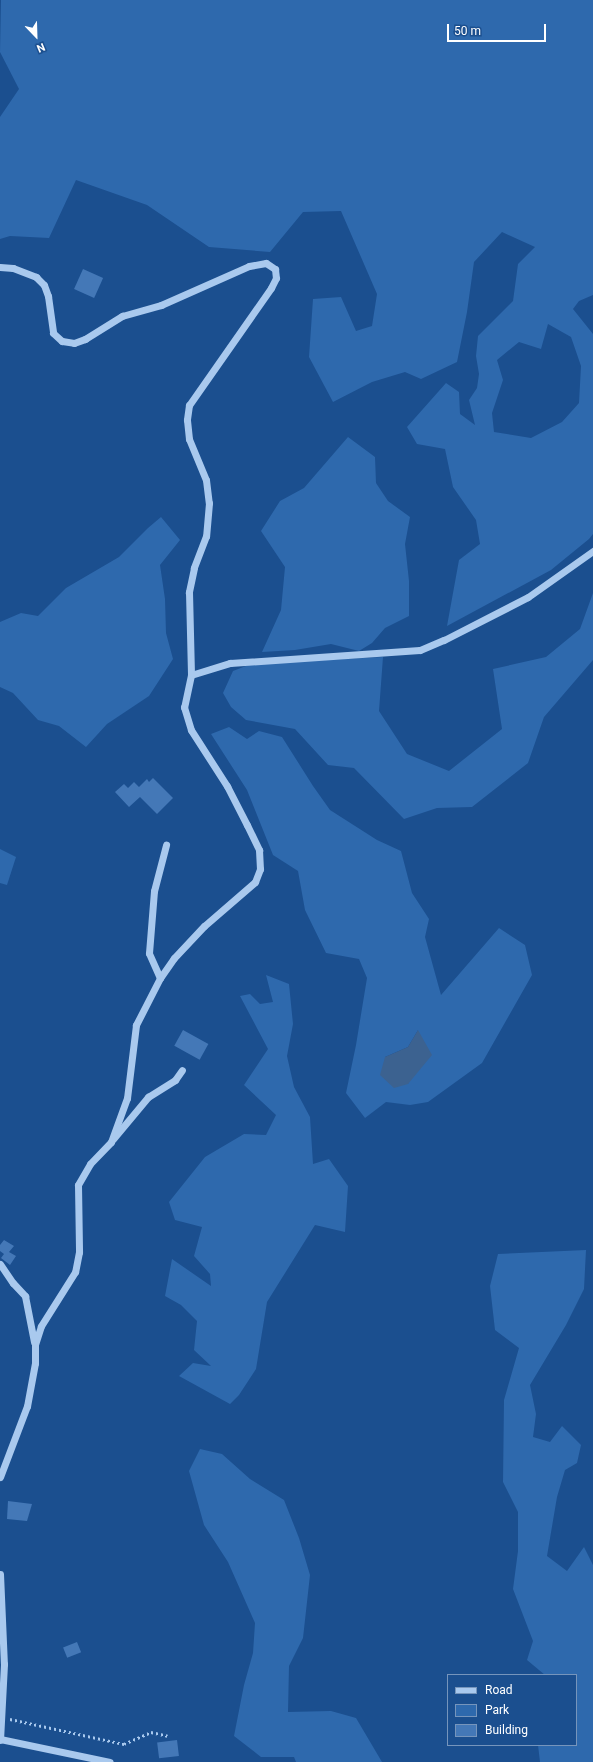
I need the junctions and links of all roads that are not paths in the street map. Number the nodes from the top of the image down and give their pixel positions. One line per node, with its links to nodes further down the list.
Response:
1 (0, 267): 3 (street)
2 (593, 551): 3 (street)
3 (191, 674): 5 (street)
4 (166, 845): 5 (street)
5 (160, 978): 7 (street)
6 (182, 1070): 7 (street)
7 (111, 1142): 9 (street)
8 (0, 1264): 9 (street)
9 (35, 1344): 10 (street)
10 (0, 1477)
11 (0, 1574): 12 (street)
12 (0, 1739): 13 (street)
13 (110, 1762)

